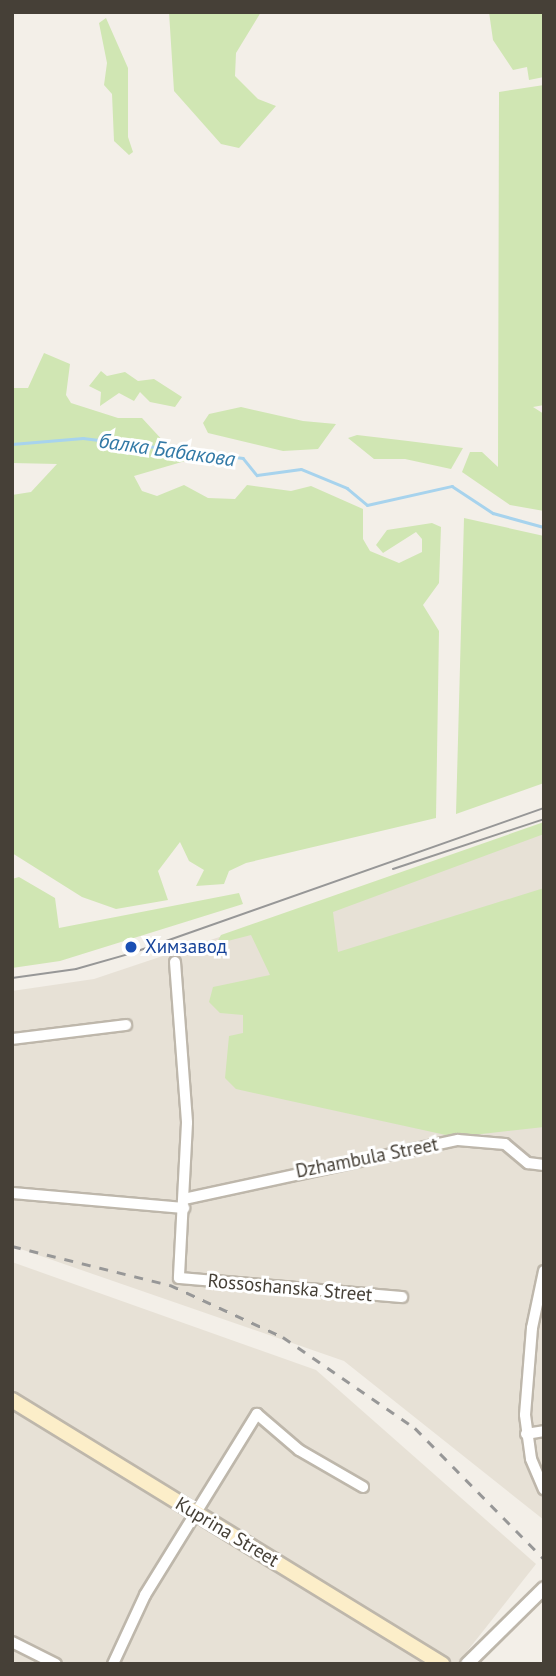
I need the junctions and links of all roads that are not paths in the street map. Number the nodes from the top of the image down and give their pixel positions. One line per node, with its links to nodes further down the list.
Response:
1 (175, 962): 6 (street)
2 (126, 1025): 3 (street)
3 (12, 1039)
4 (544, 1165): 6 (street, Dzhambula Street)
5 (12, 1193): 6 (street, Dzhambula Street)
6 (184, 1204): 8 (street, Rossoshanska Street)
7 (544, 1271): 11 (street)
8 (402, 1297)
9 (12, 1400): 14 (main road, Kuprina Street)
10 (544, 1431): 11 (street)
11 (526, 1434): 13 (street)
12 (363, 1487): 14 (street)
13 (544, 1489)
14 (196, 1514): 18 (street); 19 (main road, Kuprina Street)
15 (544, 1588): 20 (street)
16 (12, 1642): 17 (street)
17 (56, 1664)
18 (113, 1664)
19 (442, 1664)
20 (467, 1664)

